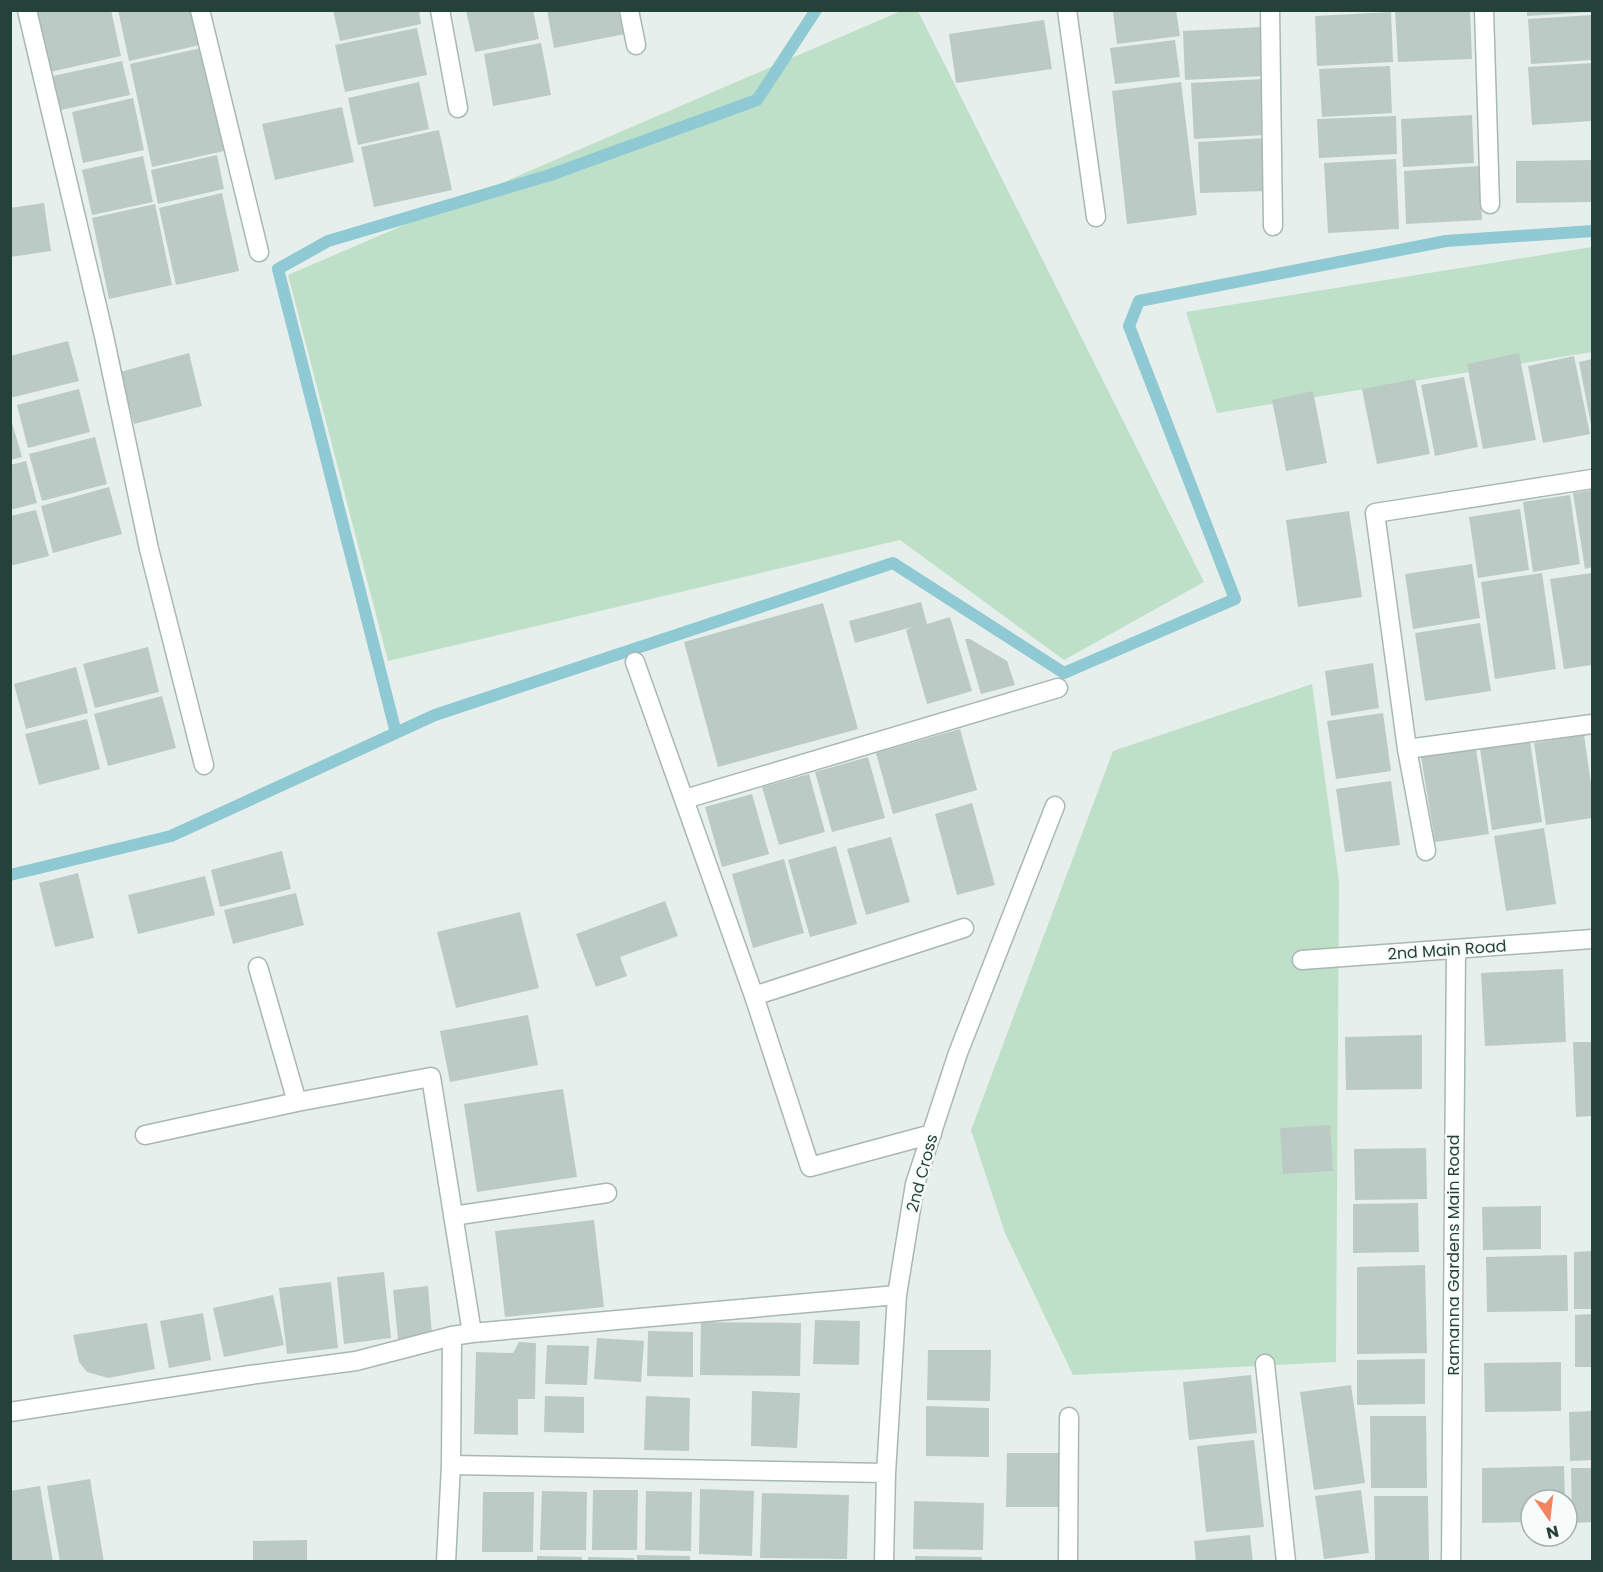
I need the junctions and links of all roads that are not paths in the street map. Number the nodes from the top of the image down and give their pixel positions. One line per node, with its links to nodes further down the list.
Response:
1 (27, 10): 19 (street)
2 (200, 10): 13 (street)
3 (440, 10): 9 (street)
4 (629, 10): 8 (street)
5 (1067, 10): 11 (street)
6 (1270, 10): 12 (street)
7 (1484, 10): 10 (street)
8 (636, 45)
9 (458, 108)
10 (1490, 204)
11 (1096, 217)
12 (1273, 226)
13 (259, 252)
14 (1593, 479): 18 (street)
15 (635, 662): 20 (street)
16 (1058, 688): 20 (street)
17 (1593, 724): 18 (street)
18 (1407, 749): 22 (street)
19 (204, 765)
20 (685, 799): 28 (street)
21 (1055, 806): 30 (street, 2nd Cross)
22 (1426, 851)
23 (964, 928): 28 (street)
24 (1593, 939): 25 (street, 2nd Main Road)
25 (1456, 949): 26 (street, 2nd Main Road); 46 (street, Ramanna Gardens Main Road)
26 (1302, 960)
27 (258, 967): 29 (street)
28 (754, 996): 30 (street)
29 (297, 1102): 31 (street); 33 (street)
30 (932, 1134): 34 (street, 2nd Cross)
31 (146, 1135)
32 (607, 1193): 33 (street)
33 (453, 1216): 35 (street)
34 (897, 1295): 35 (street); 41 (street, 2nd Cross)
35 (472, 1333): 36 (street)
36 (452, 1336): 38 (street); 40 (street)
37 (1265, 1364): 45 (street)
38 (10, 1412)
39 (1069, 1417): 44 (street)
40 (451, 1465): 41 (street); 42 (street)
41 (886, 1473): 43 (street, 2nd Cross)
42 (446, 1562)
43 (884, 1562)
44 (1068, 1562)
45 (1286, 1562)
46 (1451, 1562)

